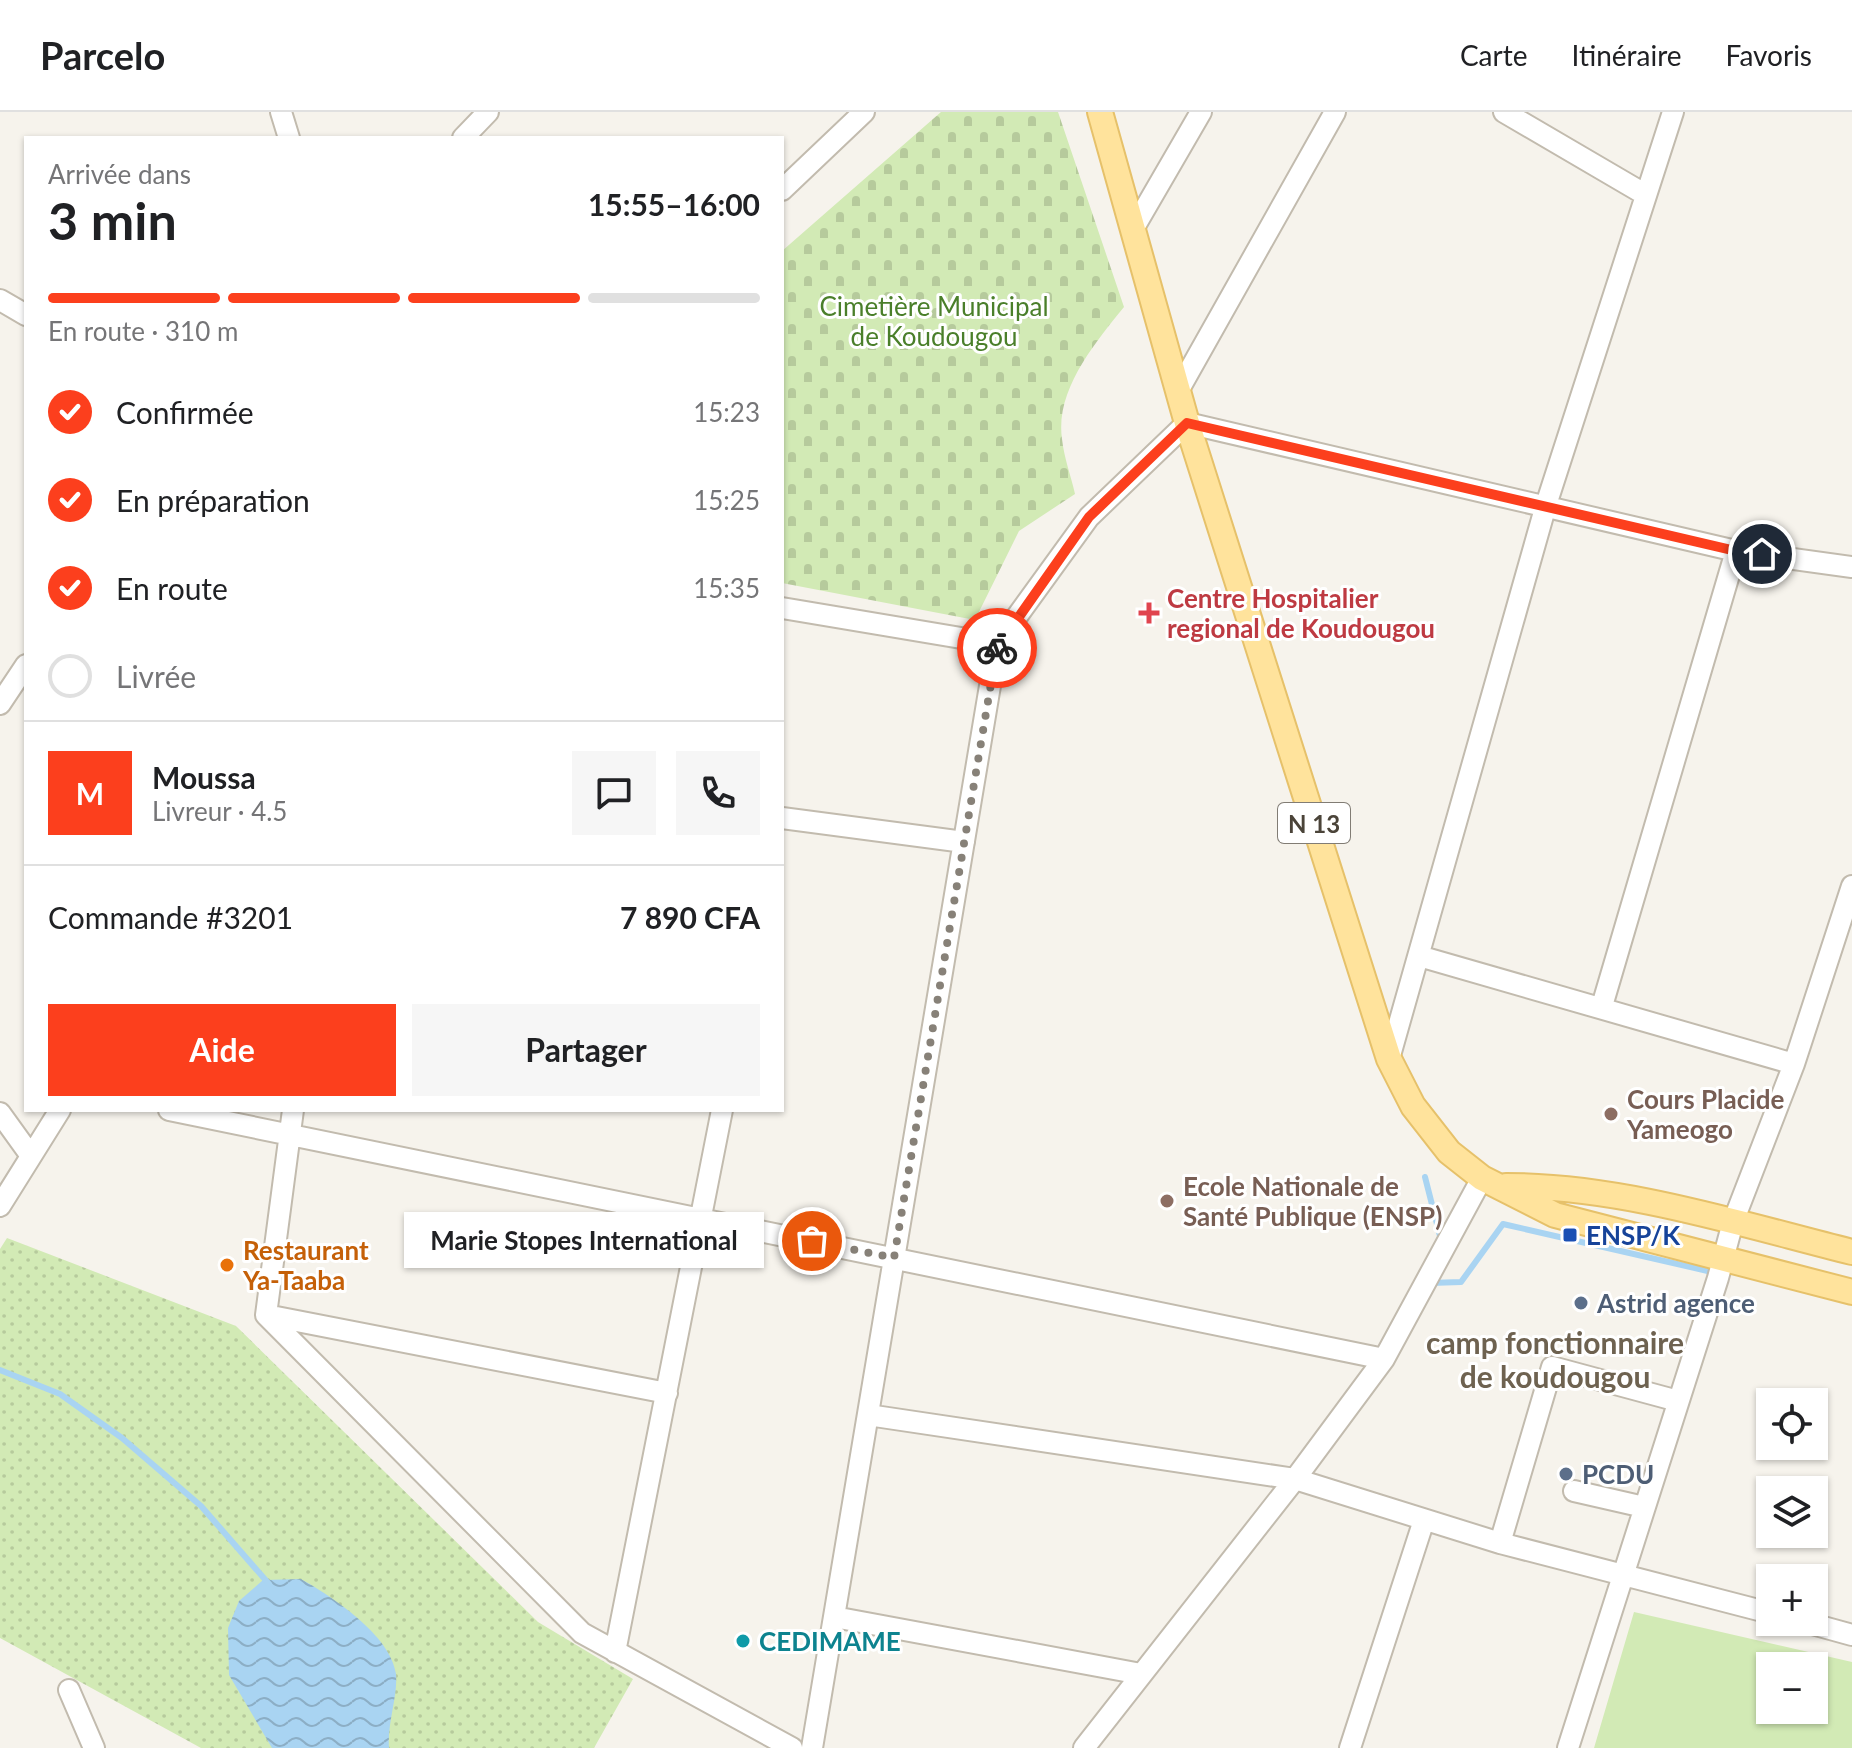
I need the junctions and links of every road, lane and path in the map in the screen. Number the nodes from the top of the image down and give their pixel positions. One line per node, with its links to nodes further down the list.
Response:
1 (281, 112): 9 (street)
2 (488, 112): 10 (street)
3 (864, 112): 11 (street)
4 (1100, 112): 13 (main road, N 13)
5 (1201, 112): 13 (street)
6 (1335, 112): 16 (street)
7 (1504, 112): 12 (street)
8 (1673, 112): 12 (street)
9 (288, 136)
10 (465, 136)
11 (784, 188)
12 (1646, 195): 18 (street)
13 (1132, 231): 16 (main road, N 13)
14 (0, 300): 15 (street)
15 (24, 314)
16 (1178, 391): 17 (main road, N 13)
17 (1187, 423): 18 (street); 22 (street); 30 (main road, N 13)
18 (1546, 505): 19 (street); 28 (street)
19 (1736, 551): 20 (street); 29 (street)
20 (1852, 567)
21 (784, 608): 22 (street)
22 (997, 644): 26 (street)
23 (24, 668): 24 (street)
24 (0, 704)
25 (784, 818): 26 (street)
26 (964, 842): 45 (street)
27 (1852, 886): 31 (street)
28 (1419, 956): 29 (street); 30 (street)
29 (1602, 1006): 31 (street)
30 (1389, 1059): 39 (main road, N 13)
31 (1794, 1064): 42 (street)
32 (59, 1112): 38 (street)
33 (179, 1112): 37 (street)
34 (293, 1112): 37 (street)
35 (722, 1112): 41 (street)
36 (0, 1113): 38 (street)
37 (288, 1134): 41 (street); 47 (street)
38 (31, 1156): 40 (street)
39 (1491, 1182): 42 (main road); 44 (main road, N 13); 48 (street)
40 (0, 1206)
41 (702, 1219): 45 (street); 49 (street)
42 (1733, 1222): 43 (main road); 44 (street)
43 (1852, 1252)
44 (1723, 1256): 46 (main road, N 13); 50 (street)
45 (894, 1258): 48 (street); 51 (street)
46 (1852, 1292)
47 (266, 1315): 49 (street); 62 (street)
48 (1384, 1359): 52 (street)
49 (667, 1393): 62 (street)
50 (1678, 1401): 54 (street); 56 (street)
51 (868, 1415): 52 (street); 59 (street)
52 (1295, 1479): 55 (street); 63 (street)
53 (1574, 1491): 54 (street)
54 (1644, 1507): 57 (street)
55 (1424, 1520): 56 (street); 69 (street)
56 (1500, 1543): 57 (street)
57 (1622, 1573): 58 (street); 70 (street)
58 (1756, 1609)
59 (834, 1617): 63 (street); 67 (street)
60 (1828, 1628): 61 (street)
61 (1852, 1635)
62 (615, 1652): 66 (street)
63 (1141, 1674): 68 (street)
64 (69, 1690): 65 (street)
65 (94, 1748)
66 (792, 1748)
67 (812, 1748)
68 (1084, 1748)
69 (1350, 1748)
70 (1568, 1748)

